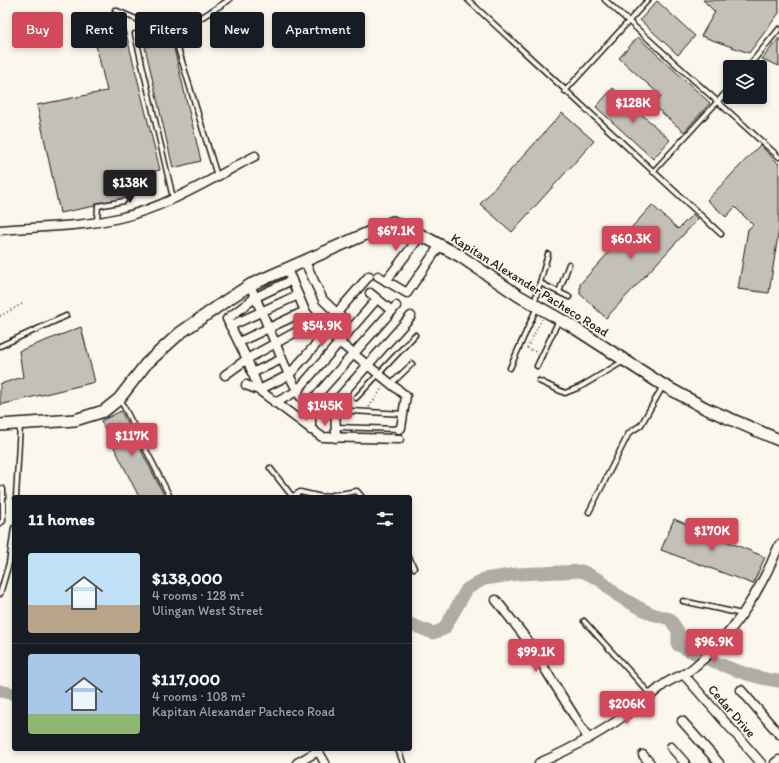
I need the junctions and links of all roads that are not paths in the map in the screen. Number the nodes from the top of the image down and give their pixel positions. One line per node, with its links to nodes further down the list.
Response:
1 (229, 0): 6 (lane)
2 (468, 0): 13 (lane)
3 (605, 0): 8 (lane)
4 (648, 0): 8 (lane)
5 (115, 10): 7 (lane)
6 (202, 17)
7 (135, 18)
8 (628, 21): 13 (lane); 15 (lane)
9 (779, 29): 12 (lane)
10 (134, 34): 20 (lane)
11 (178, 48): 19 (lane)
12 (754, 60)
13 (565, 91): 18 (lane)
14 (723, 97): 15 (lane)
15 (718, 103): 17 (lane); 18 (lane)
16 (254, 156): 19 (street)
17 (779, 157)
18 (653, 172): 24 (lane)
19 (217, 176): 20 (street)
20 (173, 198): 22 (street)
21 (124, 201): 22 (lane)
22 (97, 221): 23 (street)
23 (0, 230)
24 (721, 234)
25 (421, 235): 26 (street, Kapitan Alexander Pacheco Road); 28 (street, Kapitan Alexander Pacheco Road); 34 (street)
26 (440, 245): 34 (street); 41 (street, Kapitan Alexander Pacheco Road)
27 (548, 254): 35 (lane)
28 (305, 262): 30 (street, Kapitan Alexander Pacheco Road); 44 (street)
29 (569, 264): 37 (lane)
30 (288, 269): 33 (street); 36 (street, Kapitan Alexander Pacheco Road)
31 (369, 276): 44 (street)
32 (378, 276): 34 (street)
33 (292, 280): 38 (street); 39 (street)
34 (386, 281)
35 (540, 283): 37 (lane); 41 (lane)
36 (250, 285): 39 (street); 76 (street, Kapitan Alexander Pacheco Road)
37 (559, 292): 40 (lane)
38 (298, 295): 42 (street); 43 (street)
39 (256, 297): 42 (street); 49 (street)
40 (569, 297)
41 (539, 308): 47 (street, Kapitan Alexander Pacheco Road); 65 (lane)
42 (262, 311): 49 (street); 50 (street)
43 (305, 311): 48 (street); 50 (street)
44 (336, 314): 52 (street)
45 (66, 316): 57 (lane)
46 (411, 316): 62 (street)
47 (560, 320): 61 (street, Kapitan Alexander Pacheco Road); 64 (lane)
48 (314, 322): 51 (street); 56 (street)
49 (230, 326): 54 (street)
50 (269, 328): 54 (street); 56 (street)
51 (327, 332): 55 (street); 69 (street)
52 (347, 333): 55 (street); 58 (street)
53 (415, 335): 67 (lane)
54 (239, 342): 59 (street)
55 (339, 342): 58 (street); 75 (street)
56 (275, 343): 59 (street); 60 (street)
57 (0, 346)
58 (354, 354): 62 (street); 79 (street)
59 (247, 359): 66 (street); 68 (street)
60 (282, 359): 66 (street); 69 (street)
61 (624, 361): 70 (lane); 73 (street, Kapitan Alexander Pacheco Road)
62 (367, 364): 67 (street); 80 (street)
63 (412, 364): 71 (lane)
64 (537, 366)
65 (510, 368)
66 (252, 373): 74 (street)
67 (379, 374): 71 (street); 77 (lane)
68 (225, 375)
69 (289, 376): 74 (street); 75 (street)
70 (539, 381)
71 (389, 383): 81 (street)
72 (246, 385): 74 (street)
73 (663, 385): 89 (street, Kapitan Alexander Pacheco Road); 100 (lane)
74 (259, 390): 78 (street)
75 (297, 391): 78 (street); 79 (street)
76 (120, 398): 82 (street, Kapitan Alexander Pacheco Road); 93 (lane)
77 (356, 398)
78 (275, 403): 86 (street)
79 (309, 404): 86 (street)
80 (335, 410): 81 (lane); 84 (street)
81 (403, 414): 85 (street)
82 (20, 424): 83 (street, Kapitan Alexander Pacheco Road); 92 (lane)
83 (0, 425)
84 (336, 427): 85 (lane); 87 (street)
85 (399, 429)
86 (311, 430): 87 (street)
87 (336, 438): 88 (street)
88 (399, 439)
89 (779, 440)
90 (270, 468): 94 (lane)
91 (0, 488): 99 (lane)
92 (16, 495)
93 (169, 495)
94 (291, 495)
95 (294, 495): 96 (lane)
96 (313, 495)
97 (334, 495): 98 (lane)
98 (360, 495)
99 (1, 508): 101 (lane)
100 (590, 512)
101 (0, 523)
102 (779, 545): 109 (street)
103 (12, 547): 106 (lane)
104 (412, 564): 105 (lane)
105 (414, 568)
106 (0, 594)
107 (496, 600): 116 (street)
108 (683, 601): 109 (lane)
109 (742, 614): 111 (street)
110 (584, 621): 113 (lane)
111 (684, 674): 113 (street); 130 (street, Cedar Drive)
112 (741, 690): 115 (street)
113 (651, 695): 116 (street)
114 (682, 721): 129 (street)
115 (779, 734)
116 (588, 738): 126 (street)
117 (671, 747): 128 (street)
118 (315, 751): 123 (street)
119 (318, 751): 124 (street)
120 (399, 751): 125 (lane)
121 (643, 755): 127 (street)
122 (779, 760): 131 (street)
123 (296, 763)
124 (325, 763)
125 (403, 763)
126 (539, 763)
127 (650, 763)
128 (685, 763)
129 (719, 763)
130 (761, 763)
131 (775, 763)

